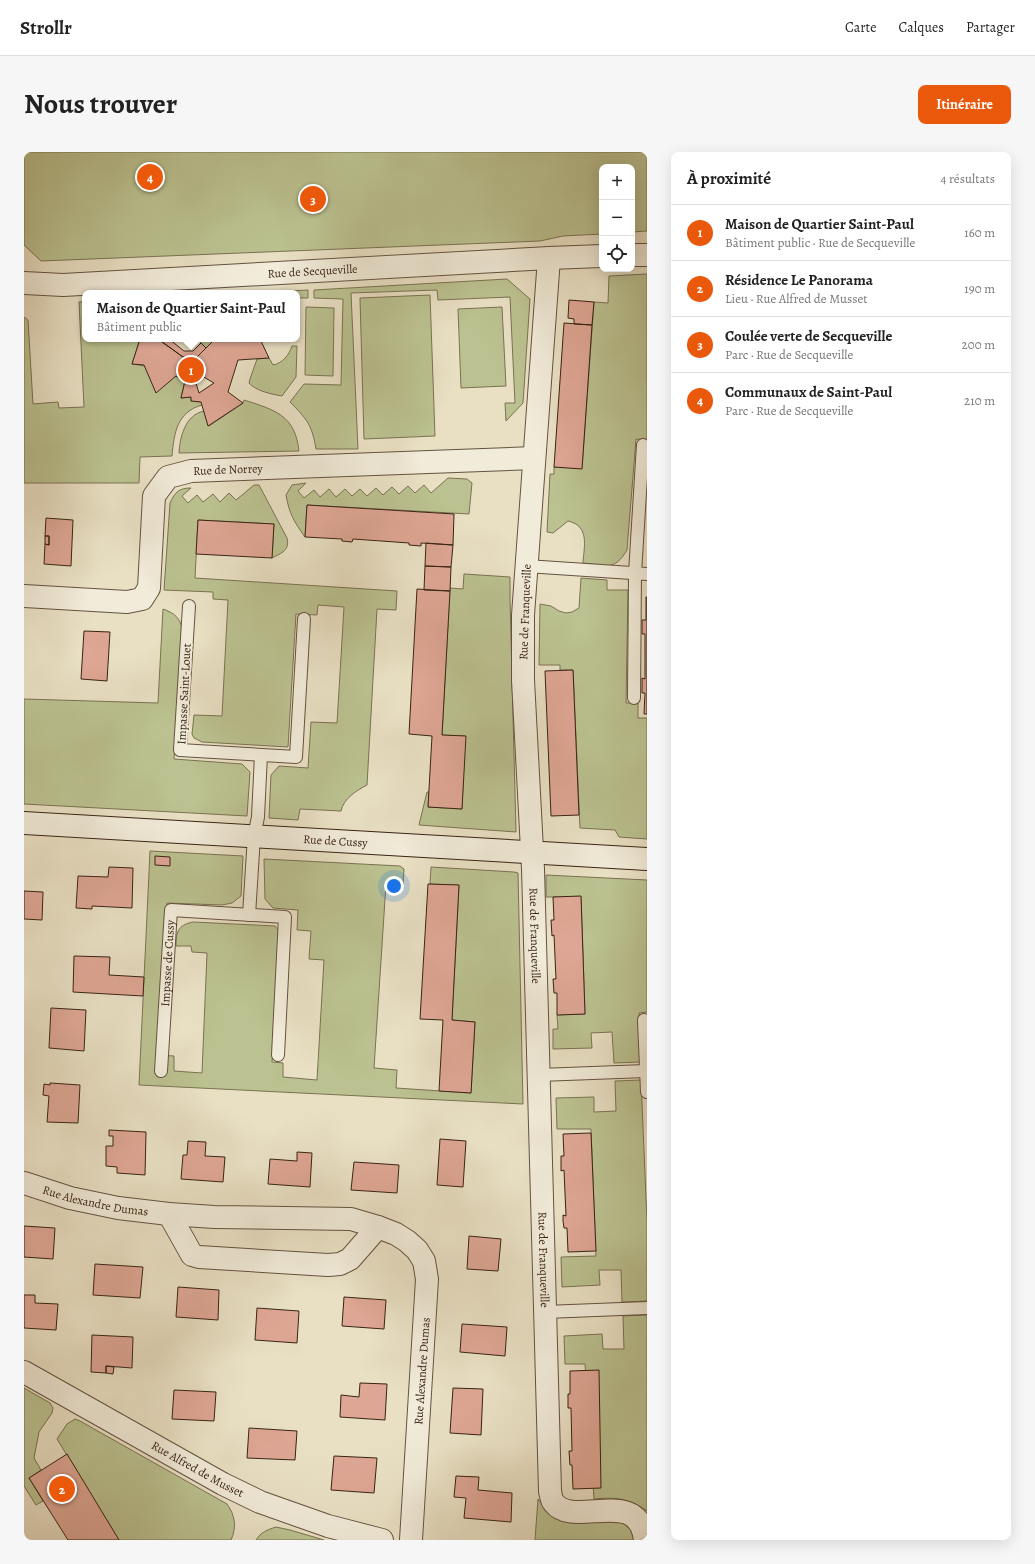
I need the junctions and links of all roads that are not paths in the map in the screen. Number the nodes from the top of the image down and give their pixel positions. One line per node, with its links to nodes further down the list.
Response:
1 (635, 255): 2 (street)
2 (647, 255)
3 (599, 256): 4 (street, Rue de Secqueville)
4 (549, 258): 5 (street, Rue de Secqueville); 7 (street, Rue de Franqueville)
5 (24, 283)
6 (643, 444): 9 (lane)
7 (534, 458): 8 (street, Rue de Franqueville); 10 (street, Rue de Norrey)
8 (526, 566): 9 (lane); 17 (street, Rue de Franqueville)
9 (641, 573): 13 (lane)
10 (24, 596)
11 (188, 606): 14 (lane, Impasse Saint-Louet)
12 (304, 619): 14 (lane, Impasse Saint-Louet)
13 (634, 698)
14 (261, 755): 16 (lane)
15 (24, 823): 16 (street, Rue de Cussy)
16 (254, 836): 17 (street, Rue de Cussy); 19 (lane)
17 (533, 852): 18 (street, Rue de Cussy); 24 (street, Rue de Franqueville)
18 (647, 859)
19 (250, 915): 21 (lane, Impasse de Cussy); 22 (lane, Impasse de Cussy)
20 (644, 1020): 23 (lane)
21 (278, 1055)
22 (161, 1071)
23 (646, 1071): 24 (lane); 25 (lane)
24 (539, 1075): 30 (street, Rue de Franqueville)
25 (647, 1092)
26 (24, 1183): 27 (street, Rue Alexandre Dumas)
27 (169, 1214): 28 (street, Rue Alexandre Dumas); 28 (street)
28 (378, 1227): 33 (street, Rue Alexandre Dumas)
29 (647, 1308): 30 (lane)
30 (545, 1312): 34 (street, Rue de Franqueville)
31 (24, 1372): 32 (street, Rue Alfred de Musset)
32 (382, 1540)
33 (411, 1540)
34 (645, 1540)

